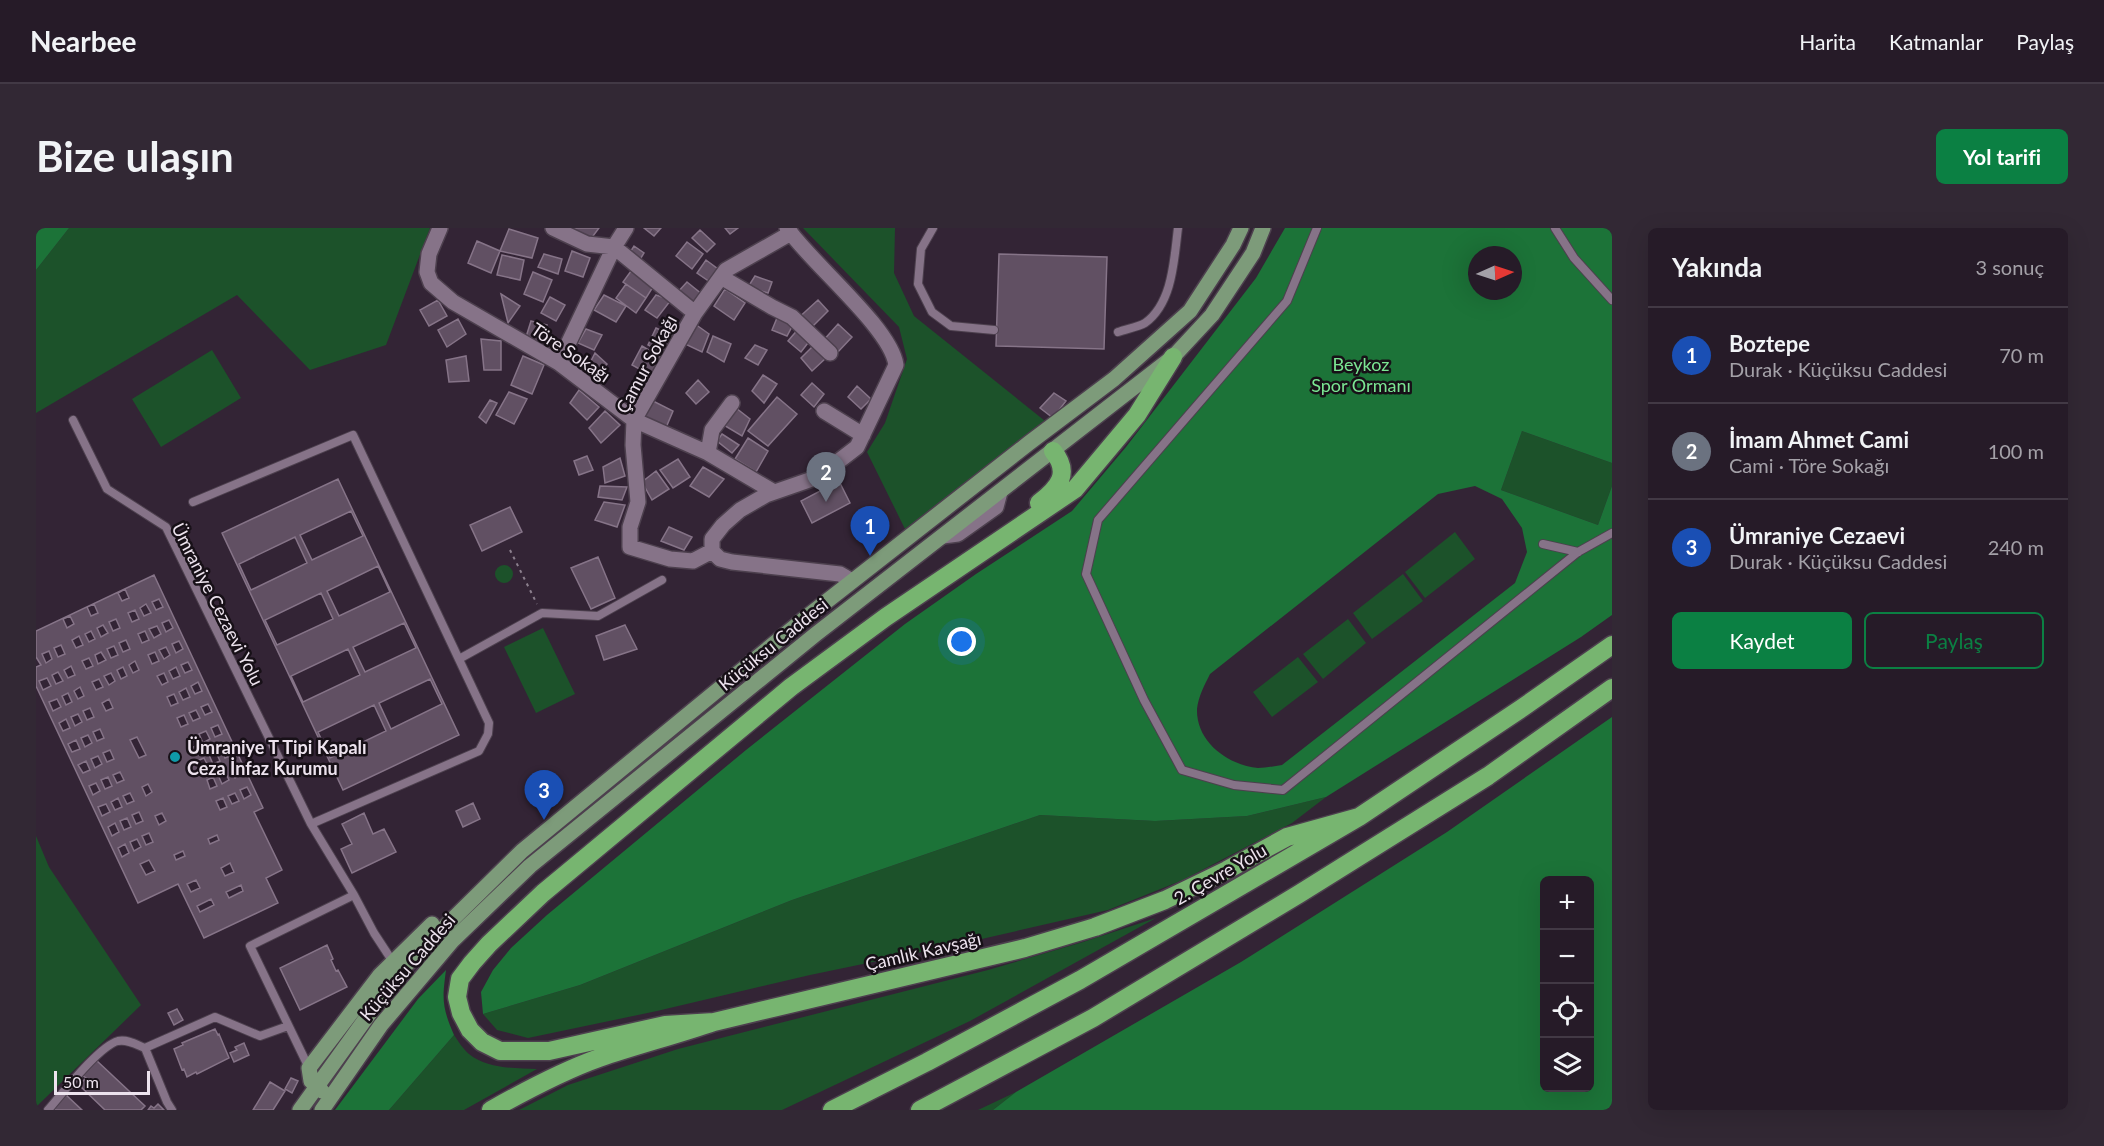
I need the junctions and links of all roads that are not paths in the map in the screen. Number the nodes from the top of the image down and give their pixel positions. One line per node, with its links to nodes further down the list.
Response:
1 (440, 228): 19 (street, Töre Sokağı)
2 (553, 228): 11 (street)
3 (626, 228): 11 (street)
4 (933, 228): 15 (lane)
5 (1178, 228): 16 (lane)
6 (1241, 228): 25 (main road, Küçüksu Caddesi)
7 (1263, 228): 18 (main road, Küçüksu Caddesi)
8 (1317, 228): 33 (lane)
9 (1555, 228): 13 (lane)
10 (789, 231): 12 (street, Çamur Sokağı); 24 (street)
11 (614, 247): 14 (street); 19 (street)
12 (721, 277): 14 (street, Çamur Sokağı); 17 (street)
13 (1612, 300)
14 (695, 313): 23 (street, Çamur Sokağı)
15 (994, 330)
16 (1118, 332)
17 (830, 353)
18 (1173, 357): 26 (main road, Küçüksu Caddesi); 34 (highway)
19 (559, 363): 23 (street, Töre Sokağı)
20 (732, 403): 27 (street)
21 (824, 411): 24 (street)
22 (72, 420): 42 (lane, Ümraniye Cezaevi Yolu)
23 (634, 420): 27 (street, Töre Sokağı); 32 (street, Çamur Sokağı)
24 (863, 435): 28 (street)
25 (1029, 442): 26 (main road); 36 (main road, Küçüksu Caddesi)
26 (1053, 451): 34 (highway); 37 (main road, Küçüksu Caddesi)
27 (708, 453): 28 (street, Töre Sokağı)
28 (774, 492): 32 (street)
29 (193, 502): 39 (lane, Ümraniye Cezaevi Yolu)
30 (1612, 533): 33 (lane)
31 (1543, 544): 33 (lane)
32 (712, 551): 36 (street)
33 (1578, 552)
34 (948, 574): 45 (highway)
35 (662, 580): 39 (lane)
36 (852, 581): 37 (main road); 44 (main road, Küçüksu Caddesi)
37 (865, 596): 48 (main road, Küçüksu Caddesi)
38 (1612, 645): 41 (highway, 2. Çevre Yolu)
39 (459, 659): 42 (lane, Ümraniye Cezaevi Yolu)
40 (1612, 688): 58 (highway)
41 (1359, 817): 45 (highway, Çamlık Kavşağı); 57 (highway, 2. Çevre Yolu)
42 (311, 824): 43 (lane, Ümraniye Cezaevi Yolu)
43 (354, 895): 44 (lane, Ümraniye Cezaevi Yolu); 46 (lane)
44 (400, 963): 48 (main road); 49 (main road); 50 (main road, Küçüksu Caddesi)
45 (714, 1022): 56 (highway, Çamlık Kavşağı)
46 (288, 1026): 47 (lane); 49 (lane)
47 (146, 1048): 52 (lane); 53 (lane)
48 (359, 1056): 51 (main road, Küçüksu Caddesi)
49 (309, 1068): 50 (main road)
50 (315, 1087): 51 (main road); 54 (main road, Küçüksu Caddesi)
51 (334, 1093): 55 (main road, Küçüksu Caddesi)
52 (48, 1110)
53 (172, 1110)
54 (300, 1110)
55 (322, 1110)
56 (491, 1110)
57 (832, 1110)
58 (920, 1110)

